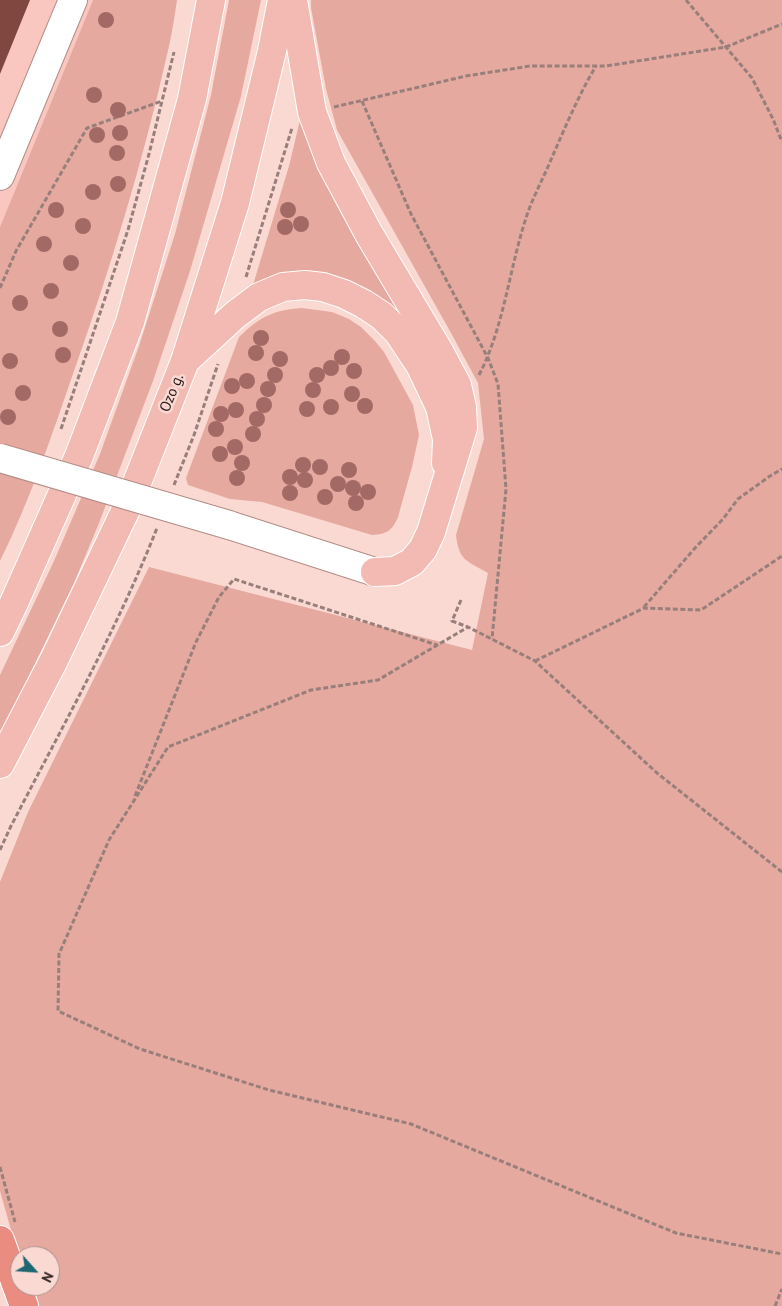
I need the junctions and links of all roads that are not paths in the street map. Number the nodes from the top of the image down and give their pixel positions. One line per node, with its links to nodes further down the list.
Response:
1 (73, 0): 5 (street)
2 (211, 0): 10 (main road)
3 (282, 0): 6 (main road, Ozo g.)
4 (293, 0): 8 (main road)
5 (0, 176)
6 (185, 362): 8 (main road); 11 (main road, Ozo g.)
7 (0, 458): 9 (street, bridge)
8 (445, 482): 9 (main road)
9 (375, 572)
10 (0, 632)
11 (0, 764)
12 (9, 1235): 13 (highway)
13 (24, 1306)

